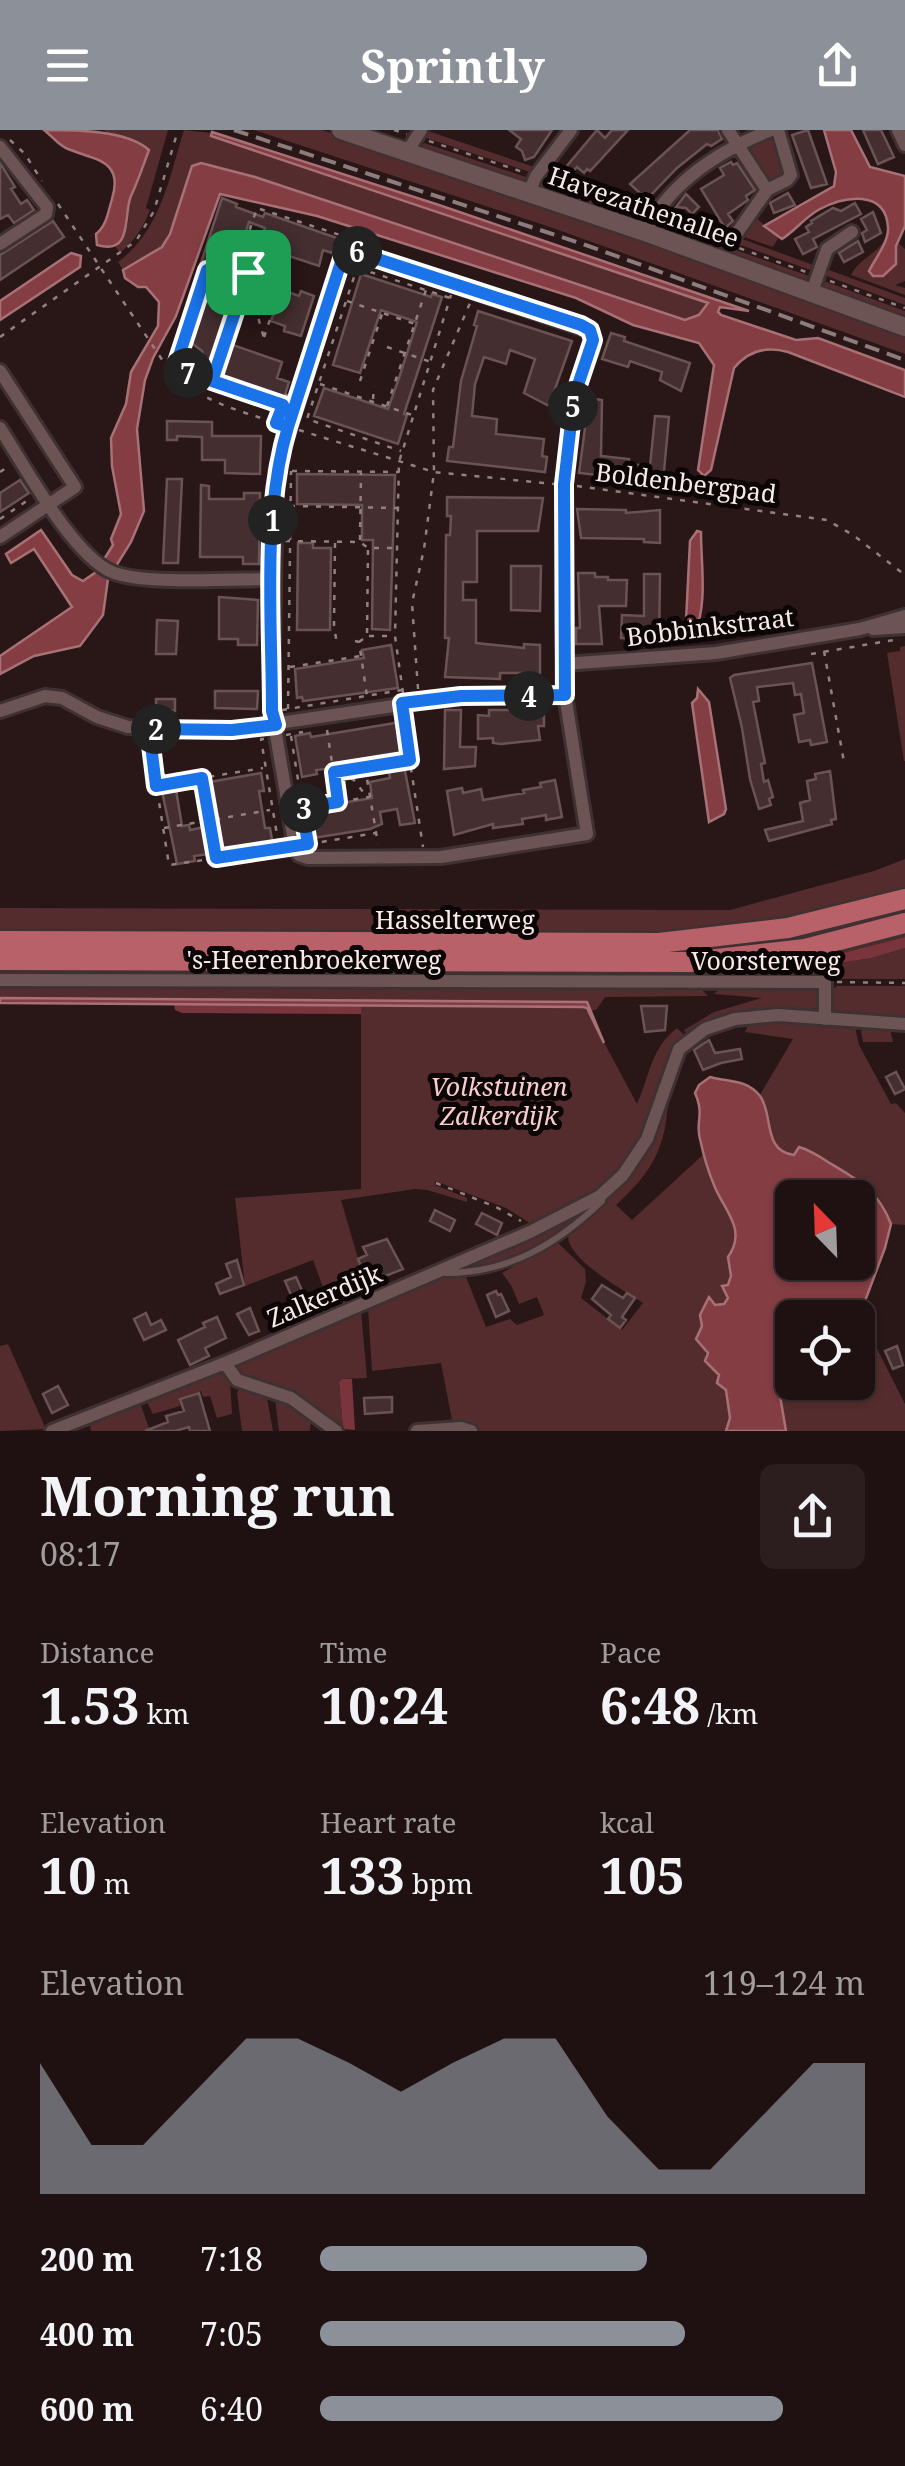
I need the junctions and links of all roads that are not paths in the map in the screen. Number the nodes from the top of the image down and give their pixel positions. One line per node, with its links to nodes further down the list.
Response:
1 (341, 130): 7 (main road, Havezathenallee)
2 (420, 130): 11 (street)
3 (571, 130): 13 (street)
4 (728, 130): 8 (street)
5 (774, 130): 8 (street); 12 (street)
6 (898, 130): 9 (street)
7 (365, 134): 11 (main road, Havezathenallee)
8 (737, 145): 12 (street); 14 (street)
9 (905, 145)
10 (0, 147): 17 (street)
11 (407, 152): 13 (main road, Havezathenallee)
12 (767, 190): 16 (street)
13 (529, 192): 14 (main road, Havezathenallee)
14 (645, 232): 18 (main road, Havezathenallee)
15 (852, 232): 18 (street)
16 (738, 233)
17 (0, 244)
18 (812, 292): 19 (main road, Havezathenallee)
19 (905, 327)
20 (0, 371): 22 (street)
21 (0, 428): 22 (street)
22 (49, 504): 23 (street); 24 (street)
23 (0, 537)
24 (272, 580): 28 (street); 31 (street)
25 (905, 616): 27 (street, Bobbinkstraat)
26 (905, 627): 27 (street, Bobbinkstraat)
27 (860, 629): 28 (street, Bobbinkstraat)
28 (564, 664): 29 (street)
29 (565, 695): 31 (street); 31 (street)
30 (0, 711): 31 (street)
31 (274, 718)
32 (905, 899): 34 (main road, Hasselterweg)
33 (905, 923): 35 (main road, Hasselterweg)
34 (0, 941)
35 (0, 960)
36 (0, 980): 37 (street, 's-Heerenbroekerweg)
37 (627, 984): 38 (street, Voorsterweg)
38 (825, 1019): 39 (street, Zalkerdijk); 40 (street, Zalkerdijk)
39 (905, 1024)
40 (602, 1194): 41 (street, Zalkerdijk); 41 (lane, Zalkerdijk)
41 (440, 1270): 42 (street, Zalkerdijk)
42 (225, 1363): 44 (street, Zalkerdijk); 45 (street)
43 (466, 1430): 46 (street)
44 (52, 1431)
45 (336, 1431)
46 (418, 1431)

